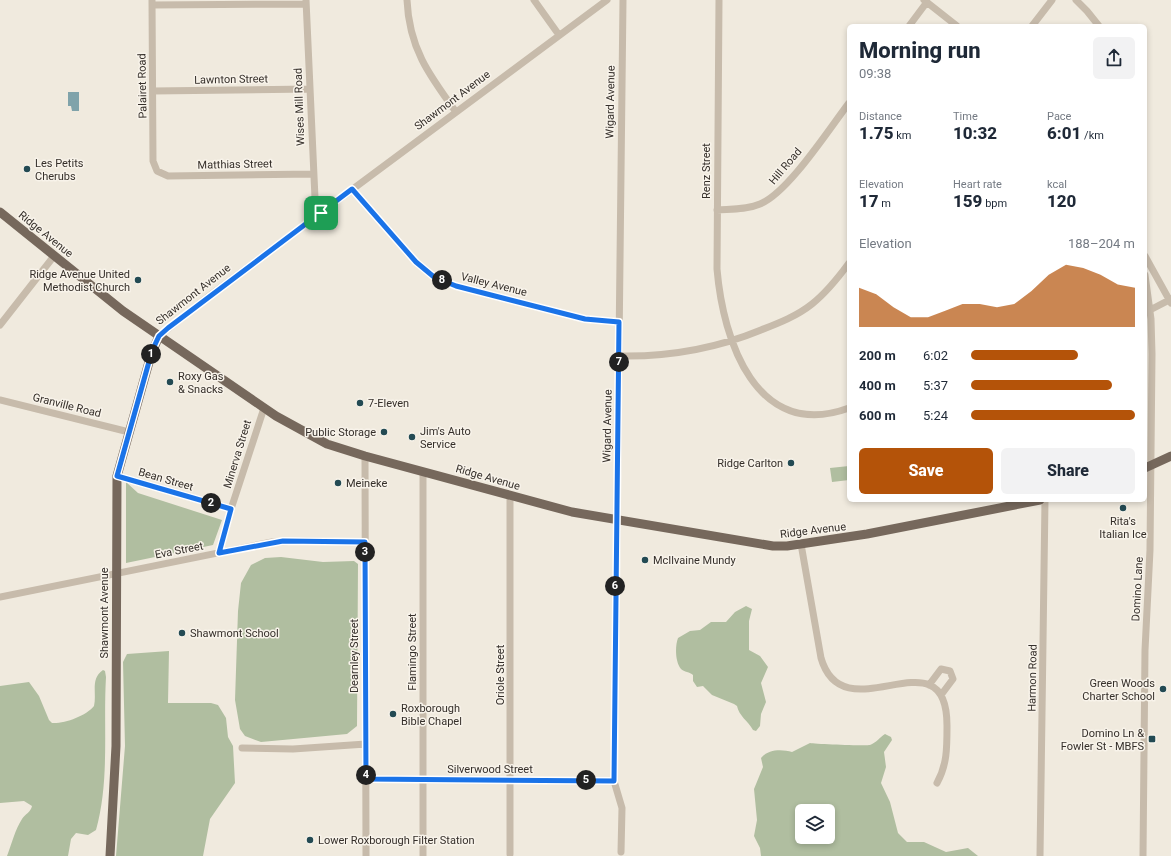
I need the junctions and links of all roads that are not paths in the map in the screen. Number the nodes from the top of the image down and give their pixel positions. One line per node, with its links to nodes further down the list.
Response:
1 (407, 0): 19 (street)
2 (534, 0): 15 (street)
3 (607, 0): 15 (street, Shawmont Avenue)
4 (623, 0): 32 (street, Wigard Avenue)
5 (719, 0): 23 (street, Renz Street)
6 (1052, 0): 13 (street)
7 (1076, 0): 14 (street)
8 (925, 1): 11 (street); 12 (street)
9 (306, 2): 10 (street); 16 (street, Wises Mill Road)
10 (152, 3): 17 (street, Palairet Road)
11 (910, 24)
12 (954, 24)
13 (1034, 24)
14 (1097, 24)
15 (559, 35): 19 (street, Shawmont Avenue)
16 (310, 89): 17 (street, Lawnton Street); 21 (street, Wises Mill Road)
17 (153, 91): 20 (street, Palairet Road)
18 (847, 106): 23 (street, Hill Road)
19 (456, 112): 22 (street, Shawmont Avenue)
20 (157, 171): 21 (street, Matthias Street)
21 (314, 174): 25 (street, Wises Mill Road)
22 (352, 189): 25 (street, Shawmont Avenue); 32 (street, Valley Avenue)
23 (717, 210): 35 (street, Renz Street)
24 (0, 212): 26 (main road, Ridge Avenue)
25 (321, 213): 34 (street, Shawmont Avenue)
26 (54, 256): 33 (street); 34 (main road, Ridge Avenue)
27 (1147, 260): 30 (street)
28 (847, 265): 35 (street)
29 (1147, 289): 31 (street, Domino Lane)
30 (1170, 301): 31 (street)
31 (1150, 310): 43 (street, Domino Lane)
32 (619, 322): 36 (street, Wigard Avenue)
33 (0, 325)
34 (159, 336): 38 (main road, Ridge Avenue); 40 (main road, Shawmont Avenue)
35 (733, 341): 36 (street); 39 (street, Renz Street)
36 (619, 356): 50 (street, Wigard Avenue)
37 (0, 400): 40 (street, Granville Road)
38 (264, 408): 41 (main road, Ridge Avenue); 49 (street, Minerva Street)
39 (847, 409)
40 (129, 432): 45 (main road, Shawmont Avenue)
41 (365, 456): 44 (main road, Ridge Avenue); 51 (street, Dearnley Street)
42 (1171, 456): 43 (main road)
43 (1148, 467): 71 (street, Domino Lane)
44 (423, 472): 46 (main road, Ridge Avenue); 61 (street, Flamingo Street)
45 (117, 476): 49 (street, Bean Street); 54 (main road, Shawmont Avenue)
46 (510, 496): 50 (main road, Ridge Avenue); 62 (street, Oriole Street)
47 (1030, 502): 52 (main road, Ridge Avenue)
48 (1045, 502): 70 (street, Harmon Road)
49 (231, 509): 53 (street, Minerva Street)
50 (618, 520): 52 (main road, Ridge Avenue); 63 (street, Wigard Avenue)
51 (365, 542): 53 (street, Eva Street); 58 (street, Dearnley Street)
52 (801, 544): 56 (street)
53 (219, 553): 54 (street, Eva Street)
54 (116, 573): 55 (street, Eva Street); 67 (main road, Shawmont Avenue)
55 (0, 597)
56 (929, 685): 57 (street); 57 (street)
57 (941, 695): 64 (street)
58 (366, 744): 59 (street); 60 (street, Dearnley Street)
59 (242, 748)
60 (366, 779): 61 (street, Silverwood Street); 68 (street, Dearnley Street)
61 (424, 779): 62 (street, Silverwood Street); 69 (street, Flamingo Street)
62 (511, 780): 63 (street, Silverwood Street); 66 (street, Oriole Street)
63 (614, 781): 65 (street, Wigard Avenue)
64 (937, 783)
65 (621, 852)
66 (510, 854)
67 (110, 856)
68 (366, 856)
69 (423, 856)
70 (1040, 856)
71 (1143, 856)

